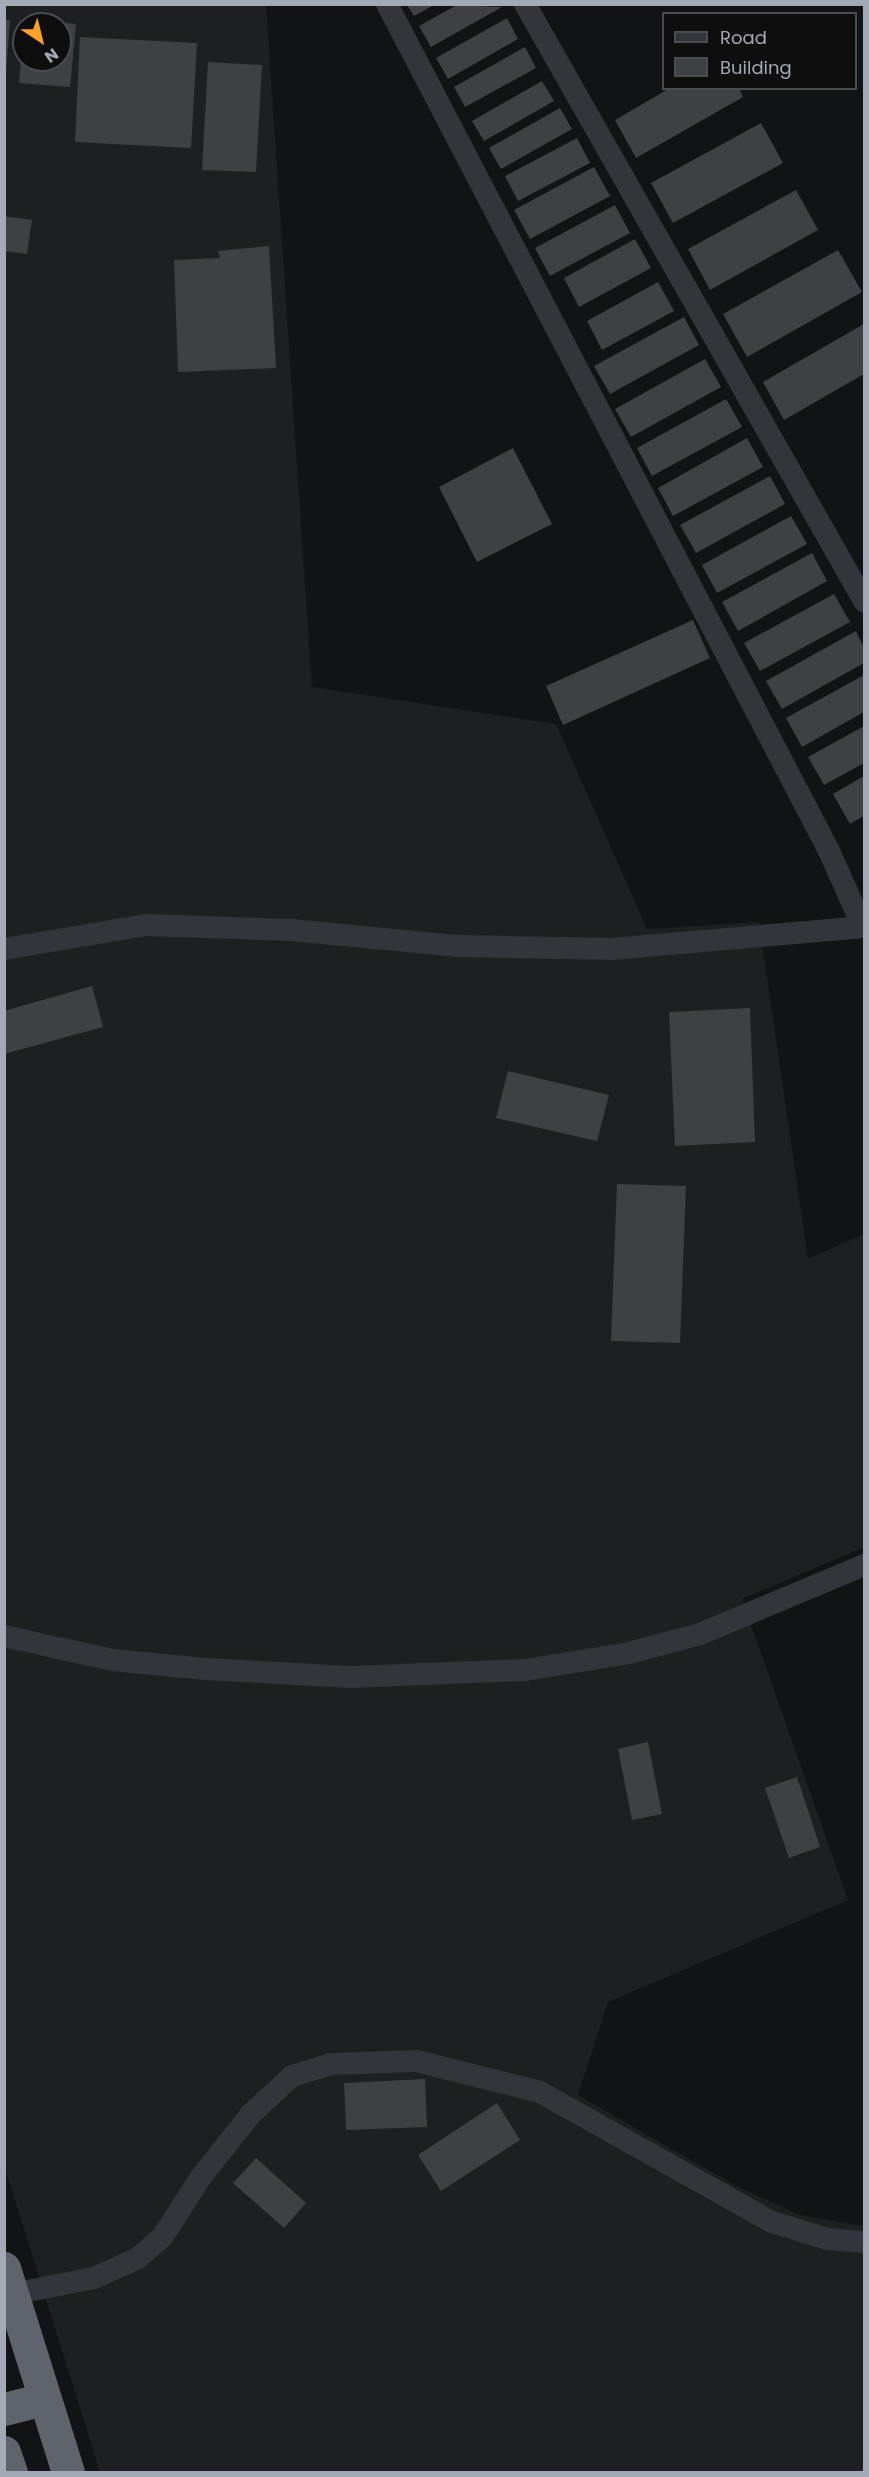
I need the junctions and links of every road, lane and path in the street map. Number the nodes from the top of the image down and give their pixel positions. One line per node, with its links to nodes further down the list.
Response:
1 (387, 4): 4 (street)
2 (525, 4): 3 (street)
3 (864, 601)
4 (864, 927): 5 (street)
5 (4, 949)
6 (864, 1565): 7 (street)
7 (4, 1636)
8 (864, 2242): 9 (street)
9 (9, 2281): 10 (highway)
10 (44, 2399): 11 (highway); 14 (highway)
11 (4, 2409)
12 (4, 2452): 13 (highway)
13 (11, 2472)
14 (68, 2472)

